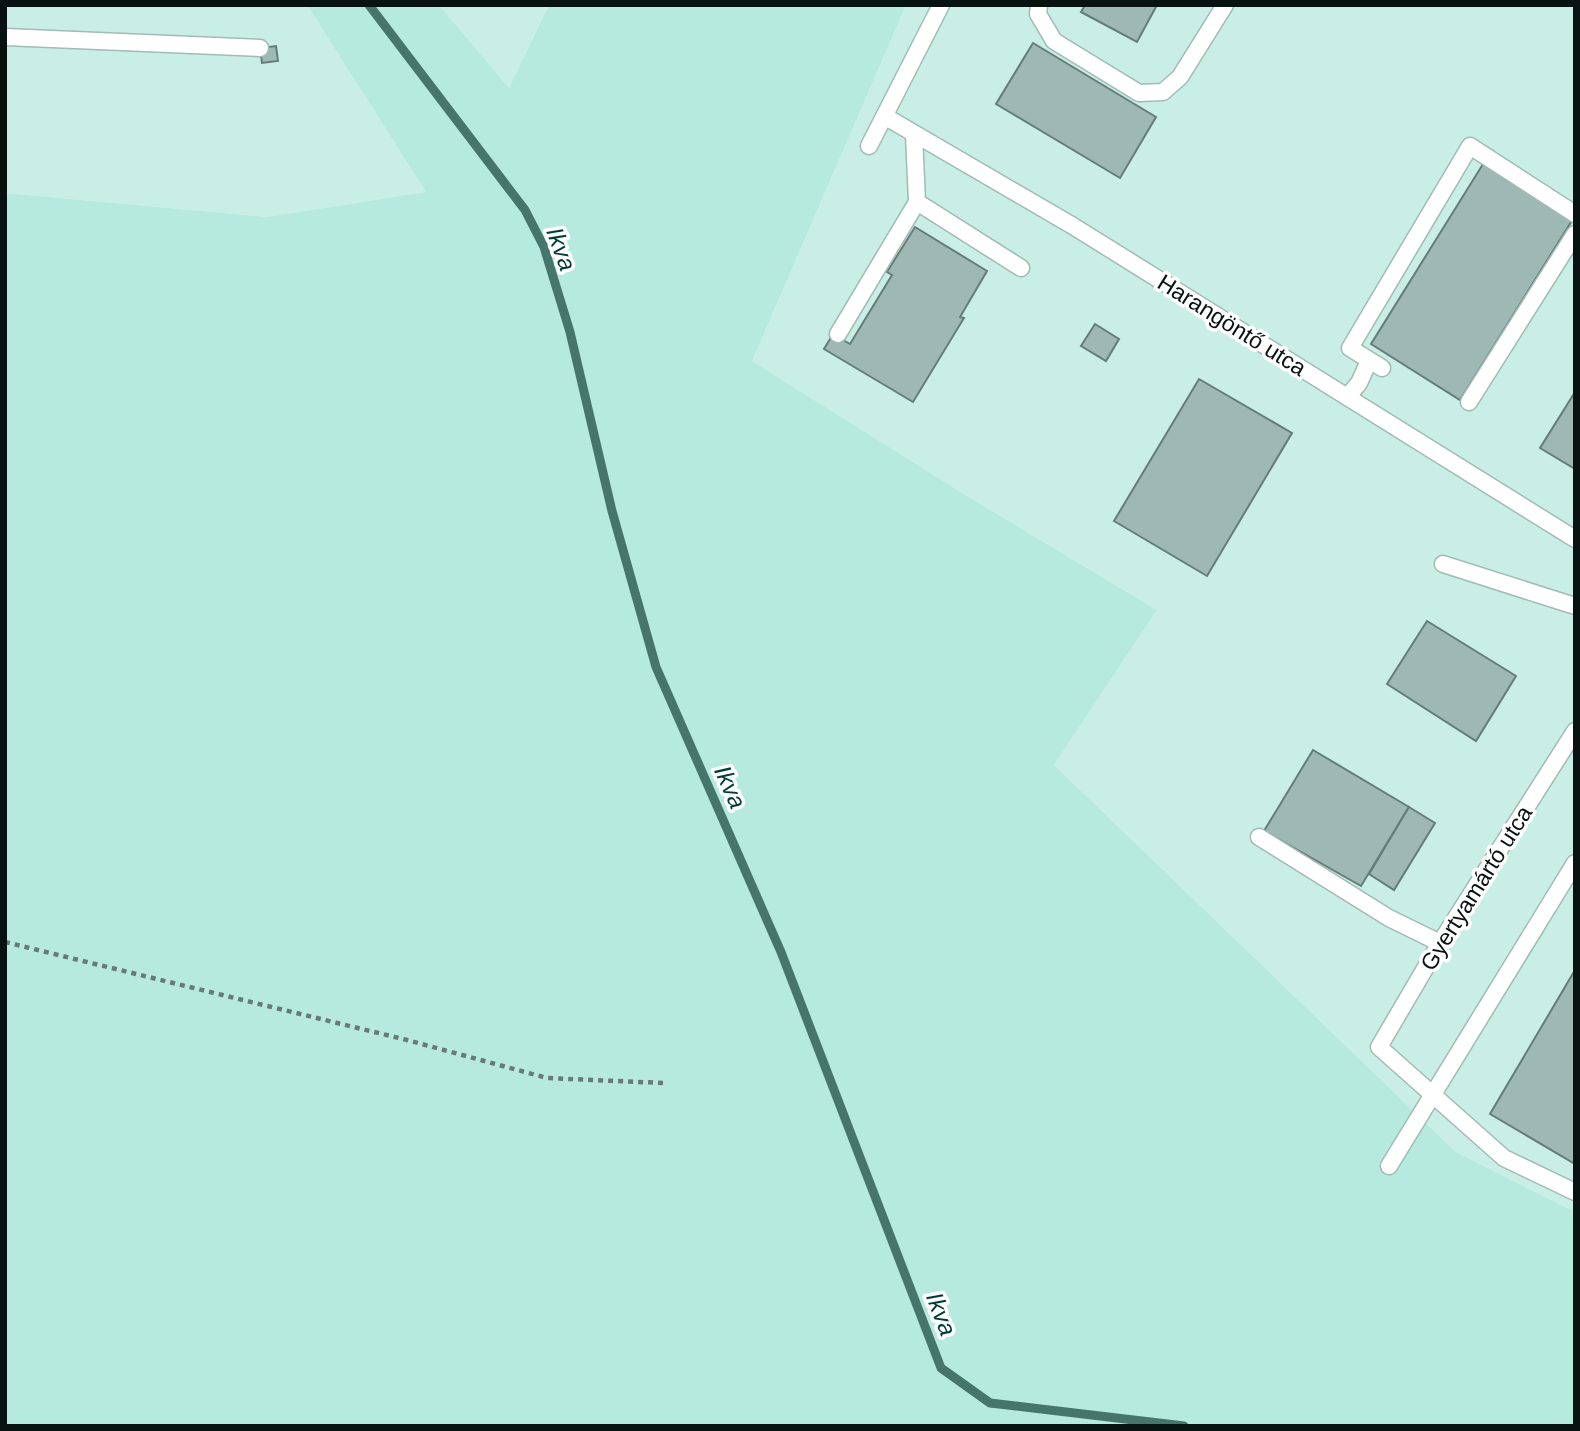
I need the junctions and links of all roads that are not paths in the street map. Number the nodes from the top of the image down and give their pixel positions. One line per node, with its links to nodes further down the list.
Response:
1 (941, 5): 6 (lane)
2 (1039, 5): 3 (lane)
3 (1224, 5)
4 (5, 37): 5 (lane)
5 (260, 48)
6 (886, 117): 7 (lane, Harangöntő utca); 8 (lane)
7 (914, 135): 9 (lane); 14 (lane, Harangöntő utca)
8 (869, 146)
9 (917, 202): 12 (lane); 13 (lane)
10 (1575, 214): 14 (lane)
11 (1575, 234): 15 (lane)
12 (1021, 268)
13 (838, 334)
14 (1348, 396): 16 (lane, Harangöntő utca)
15 (1469, 402)
16 (1575, 539)
17 (1443, 564): 18 (lane)
18 (1575, 606)
19 (1575, 731): 22 (lane, Gyertyamártó utca)
20 (1259, 837): 22 (lane)
21 (1575, 863): 23 (lane)
22 (1440, 943): 23 (lane, Gyertyamártó utca)
23 (1431, 1095): 24 (lane); 25 (lane)
24 (1389, 1166)
25 (1575, 1192)

